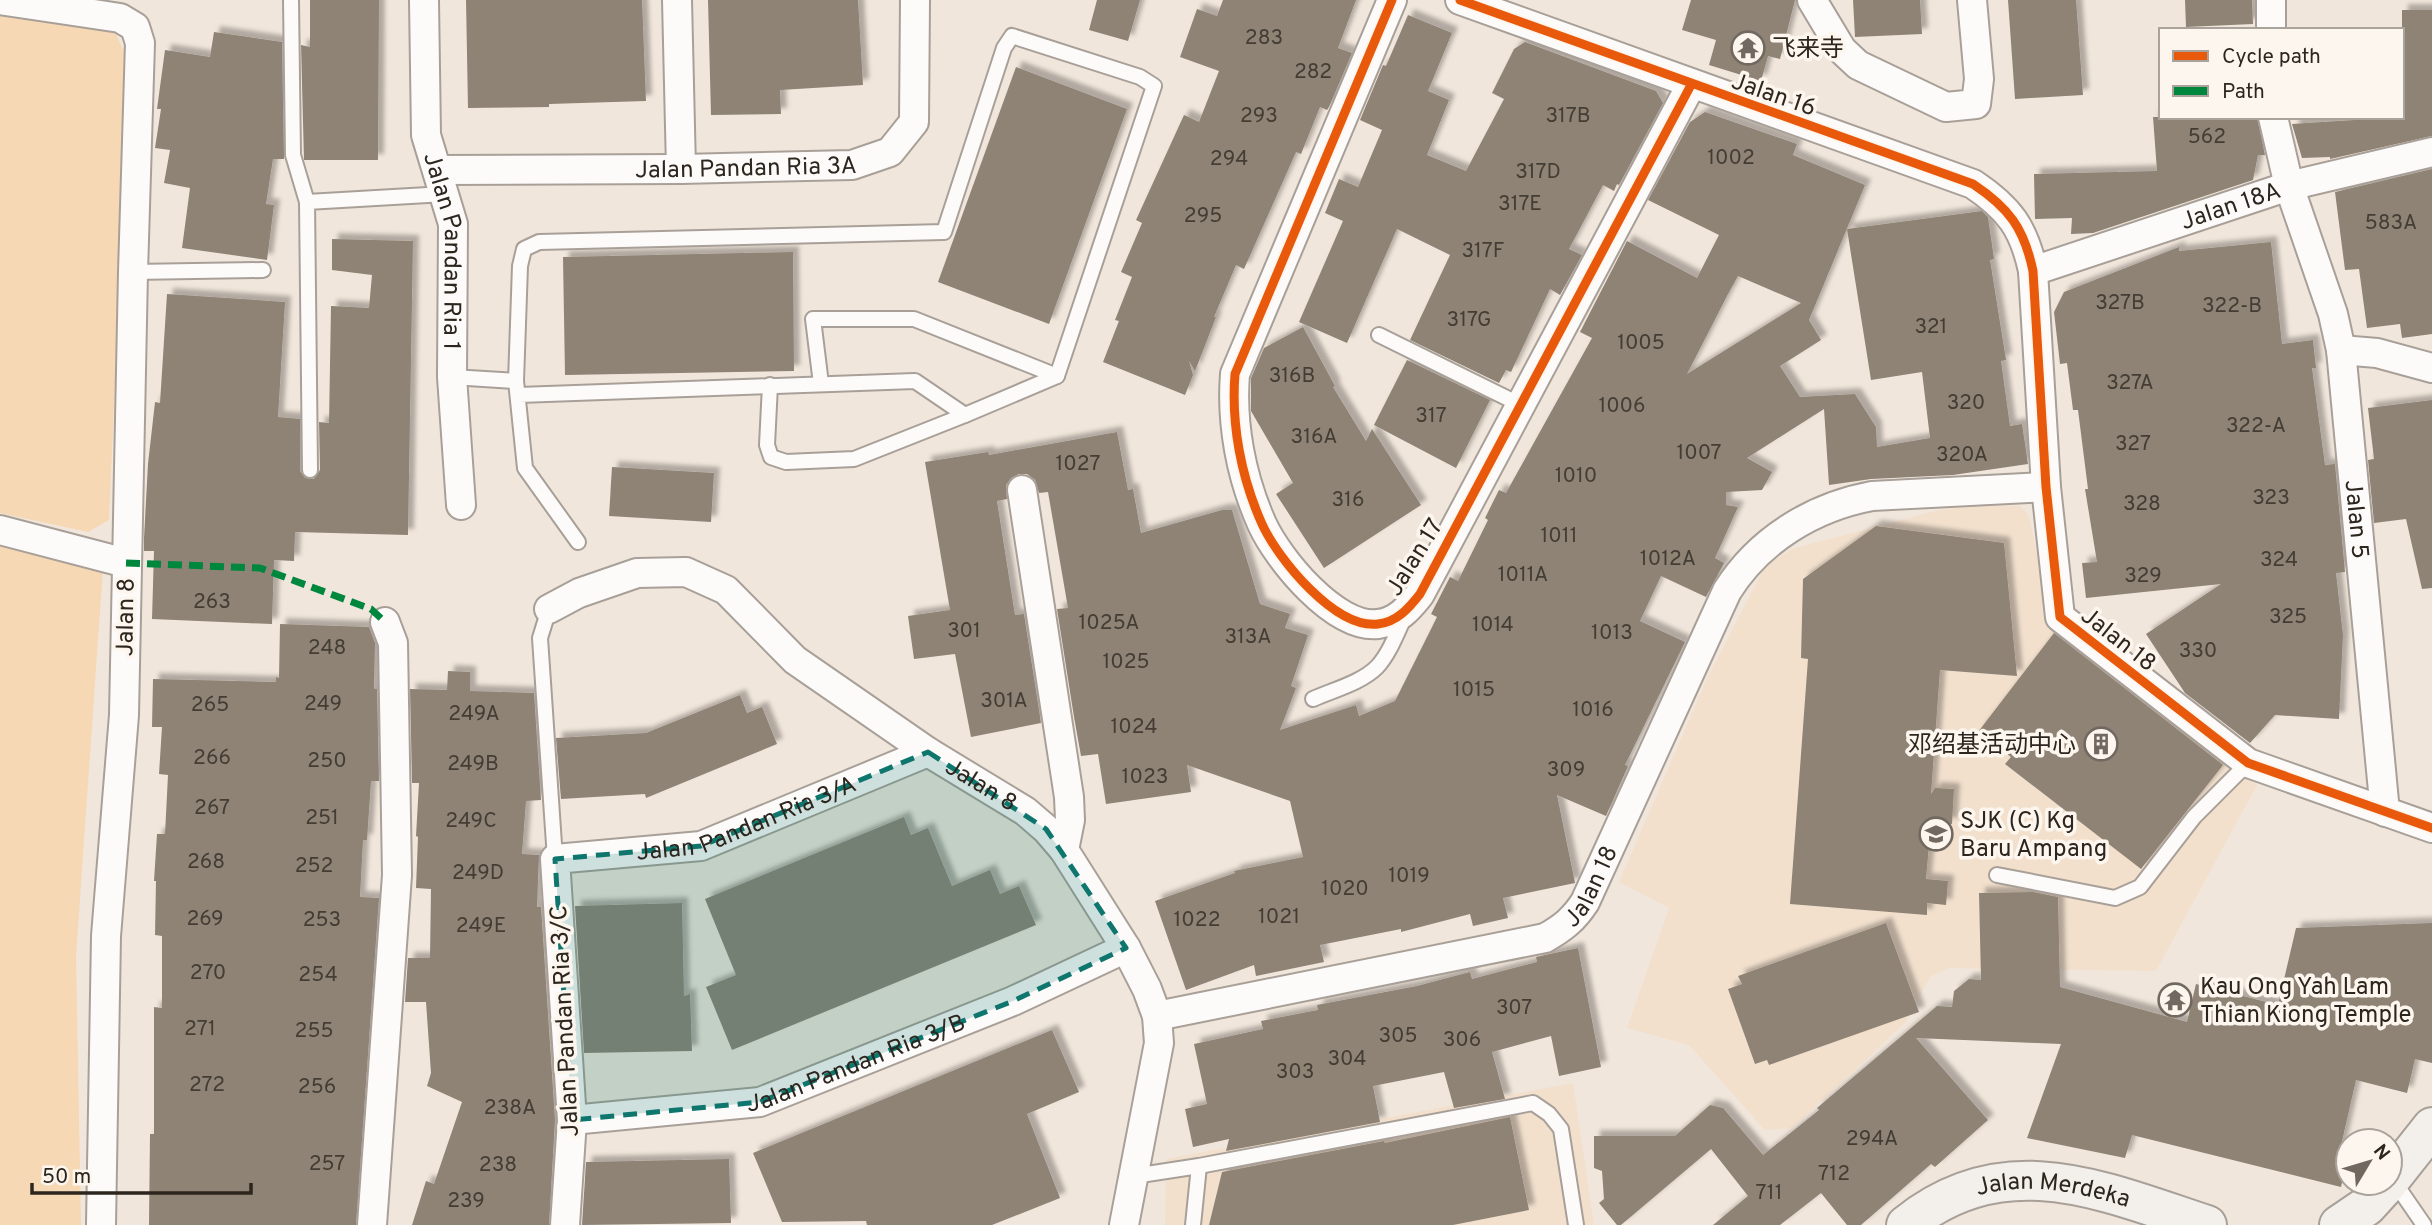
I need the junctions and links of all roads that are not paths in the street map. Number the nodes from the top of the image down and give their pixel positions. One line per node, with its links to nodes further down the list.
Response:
1 (0, 0): 21 (street, Jalan 8)
2 (291, 0): 18 (lane)
3 (424, 0): 16 (street, Jalan Pandan Ria 1)
4 (677, 0): 15 (street)
5 (915, 0): 15 (street, Jalan Pandan Ria 3A)
6 (1392, 0): 39 (street, Jalan 17)
7 (1460, 0): 12 (street, Jalan 16)
8 (1812, 0): 9 (street)
9 (1972, 0)
10 (2271, 0): 11 (street)
11 (2271, 28)
12 (1691, 85): 20 (street, Jalan 16); 30 (street, Jalan 17)
13 (2273, 119): 17 (street, Jalan 5)
14 (2432, 152): 17 (street, Jalan 18A)
15 (681, 169): 16 (street, Jalan Pandan Ria 3A)
16 (441, 182): 18 (lane); 26 (street, Jalan Pandan Ria 1)
17 (2289, 186): 20 (street, Jalan 18A); 23 (street, Jalan 5)
18 (307, 202): 32 (lane)
19 (263, 270): 21 (lane)
20 (2032, 271): 33 (street, Jalan 18)
21 (133, 272): 38 (street, Jalan 8)
22 (1379, 335): 30 (lane)
23 (2341, 351): 24 (street); 45 (street, Jalan 5)
24 (2432, 368)
25 (1056, 376): 27 (lane); 29 (lane); 31 (lane)
26 (452, 377): 29 (lane); 35 (street, Jalan Pandan Ria 1)
27 (821, 384): 28 (lane); 31 (lane)
28 (770, 385): 29 (lane); 31 (lane)
29 (517, 388): 37 (lane)
30 (1521, 405): 39 (street, Jalan 17)
31 (965, 415)
32 (310, 470)
33 (2046, 487): 44 (street, Jalan 18); 51 (street, Jalan 18)
34 (1022, 490): 47 (street)
35 (461, 505)
36 (0, 530): 38 (street)
37 (578, 542)
38 (126, 563): 59 (street, Jalan 8)
39 (1409, 607): 42 (lane)
40 (549, 609): 43 (street, Jalan 8); 48 (lane)
41 (385, 622): 60 (street)
42 (1312, 699)
43 (928, 752): 47 (street, Jalan 8); 48 (street, Jalan Pandan Ria 3/A)
44 (2248, 763): 45 (street, Jalan 18); 49 (lane)
45 (2385, 811): 46 (street)
46 (2432, 828)
47 (1064, 850): 50 (street, Jalan 8)
48 (555, 859): 52 (street, Jalan Pandan Ria 3/C)
49 (1997, 875)
50 (1126, 947): 51 (street, Jalan 8); 52 (street, Jalan Pandan Ria 3/B)
51 (1157, 1016): 56 (street, Jalan 8)
52 (572, 1121): 61 (street, Jalan Pandan Ria 3/C)
53 (2432, 1127): 54 (street)
54 (2404, 1163)
55 (1199, 1166): 56 (lane); 63 (lane); 64 (lane)
56 (1134, 1176): 62 (street, Jalan 8)
57 (2375, 1197): 67 (street)
58 (2402, 1197): 68 (lane)
59 (101, 1225)
60 (372, 1225)
61 (565, 1225)
62 (1124, 1225)
63 (1193, 1225)
64 (1576, 1225)
65 (1906, 1225): 66 (street, Jalan Merdeka)
66 (2207, 1225)
67 (2339, 1225)
68 (2424, 1225)

